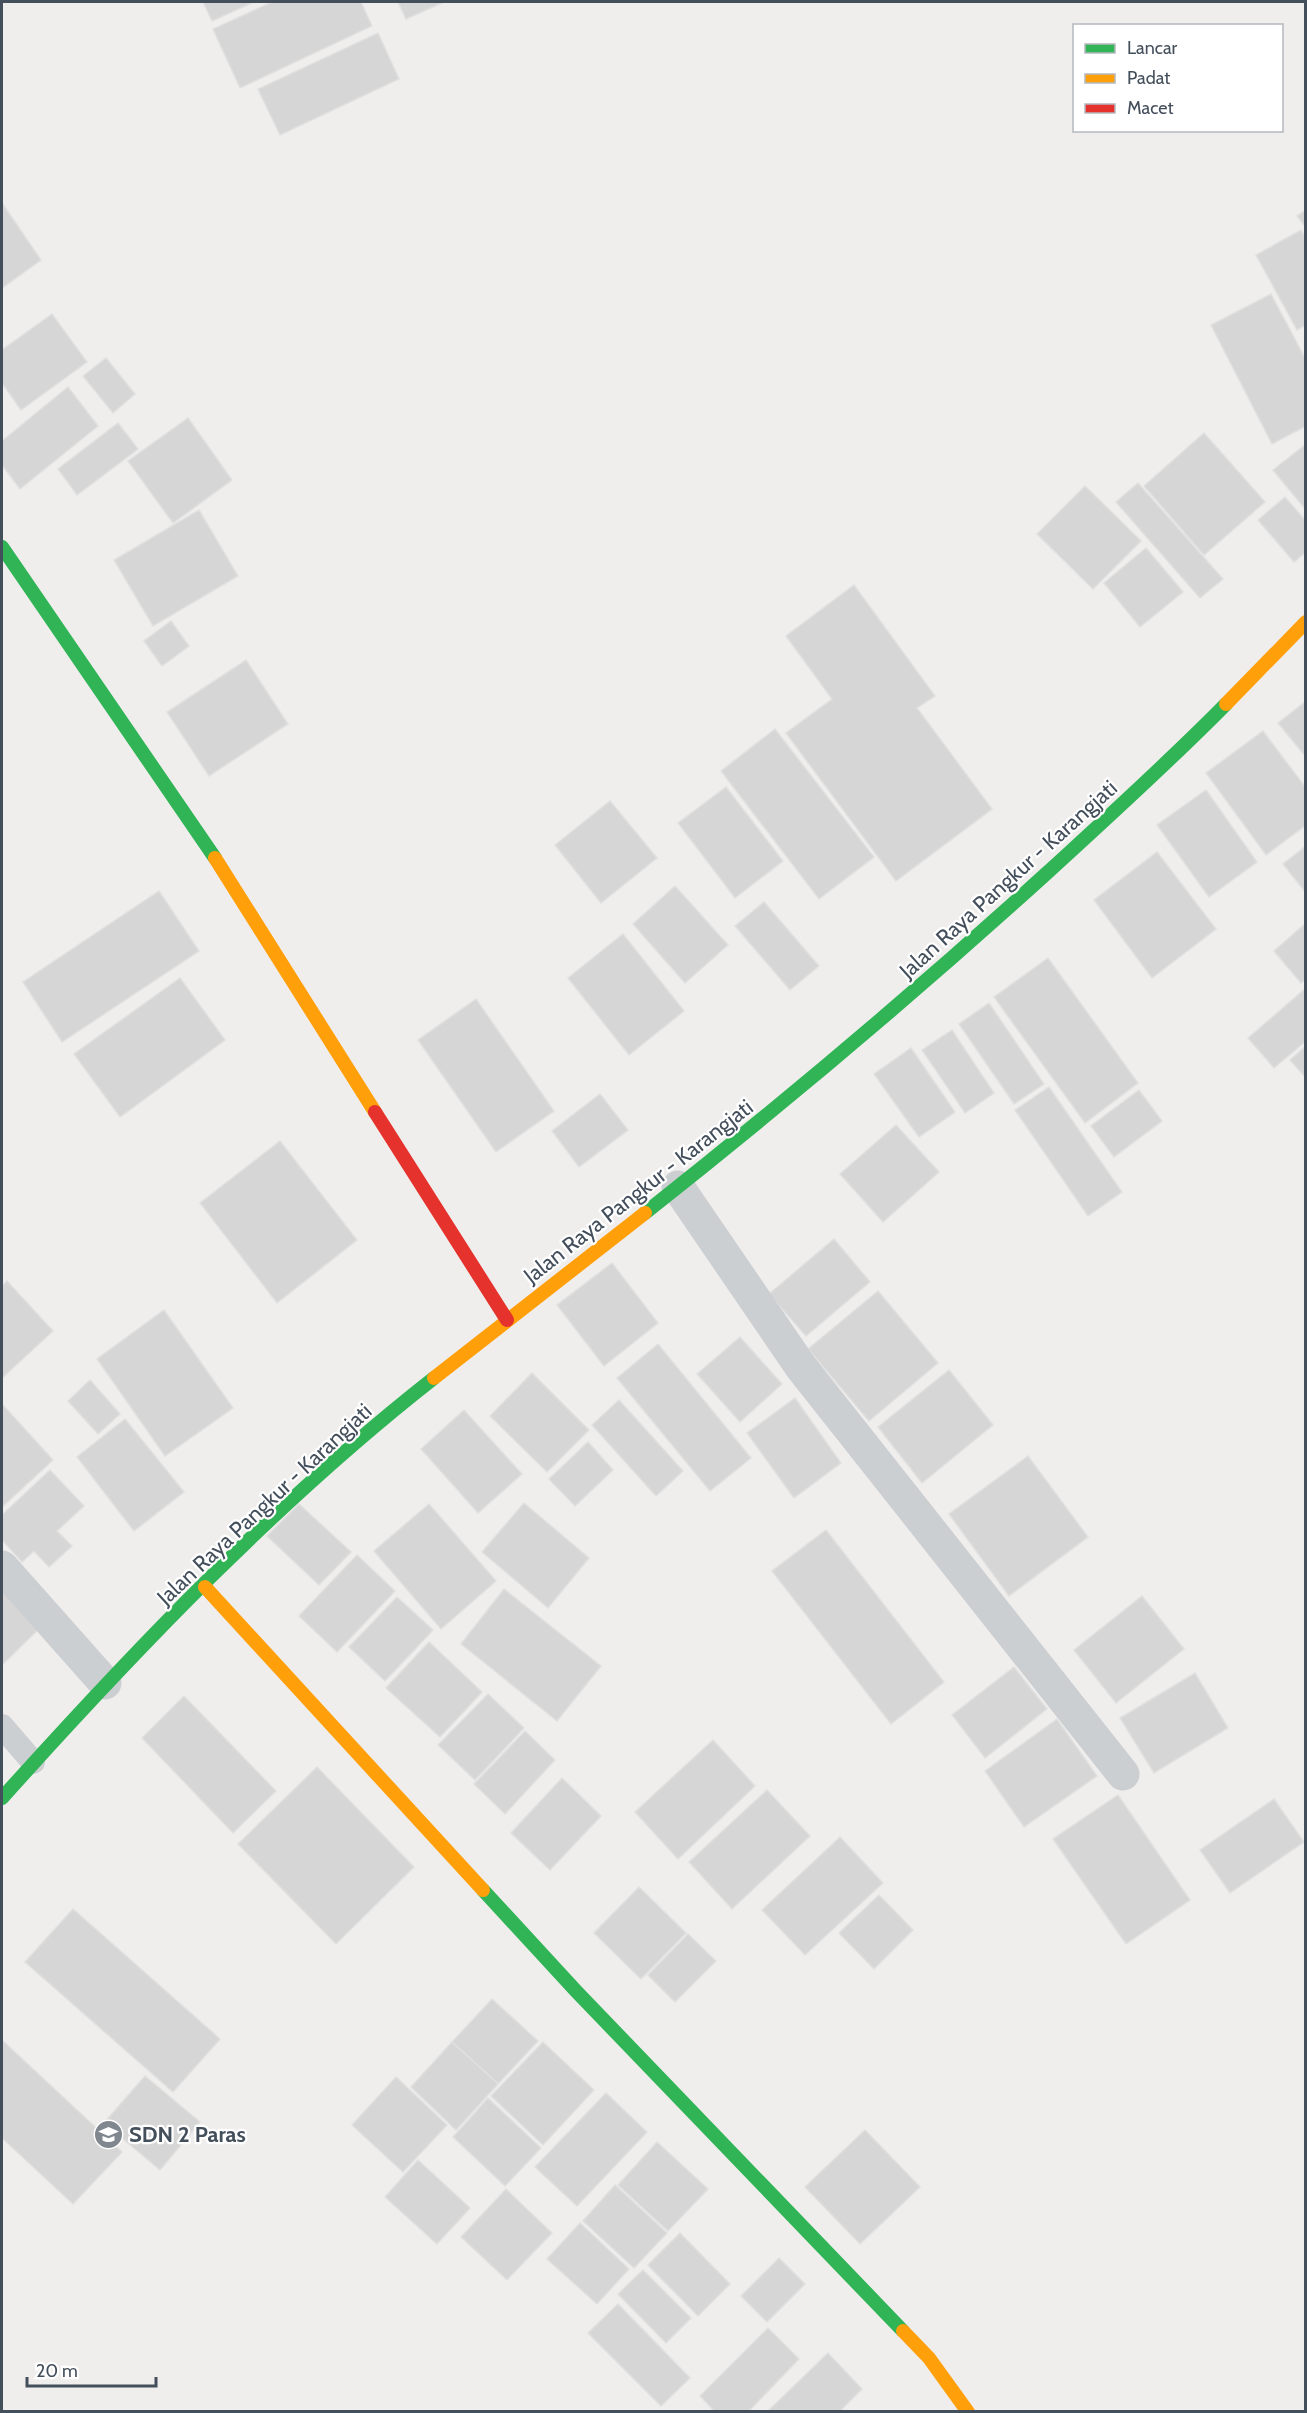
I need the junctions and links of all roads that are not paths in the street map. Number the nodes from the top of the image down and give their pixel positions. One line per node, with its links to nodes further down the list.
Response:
1 (2, 547): 4 (street)
2 (1305, 622): 3 (street, Jalan Raya Pangkur - Karangjati)
3 (678, 1187): 4 (street, Jalan Raya Pangkur - Karangjati); 10 (street)
4 (507, 1320): 6 (street, Jalan Raya Pangkur - Karangjati)
5 (2, 1567): 7 (street)
6 (205, 1587): 7 (street, Jalan Raya Pangkur - Karangjati); 12 (street)
7 (105, 1683): 9 (street, Jalan Raya Pangkur - Karangjati)
8 (2, 1726): 9 (lane)
9 (33, 1762): 11 (street, Jalan Raya Pangkur - Karangjati)
10 (1123, 1774)
11 (2, 1798)
12 (968, 2412)

